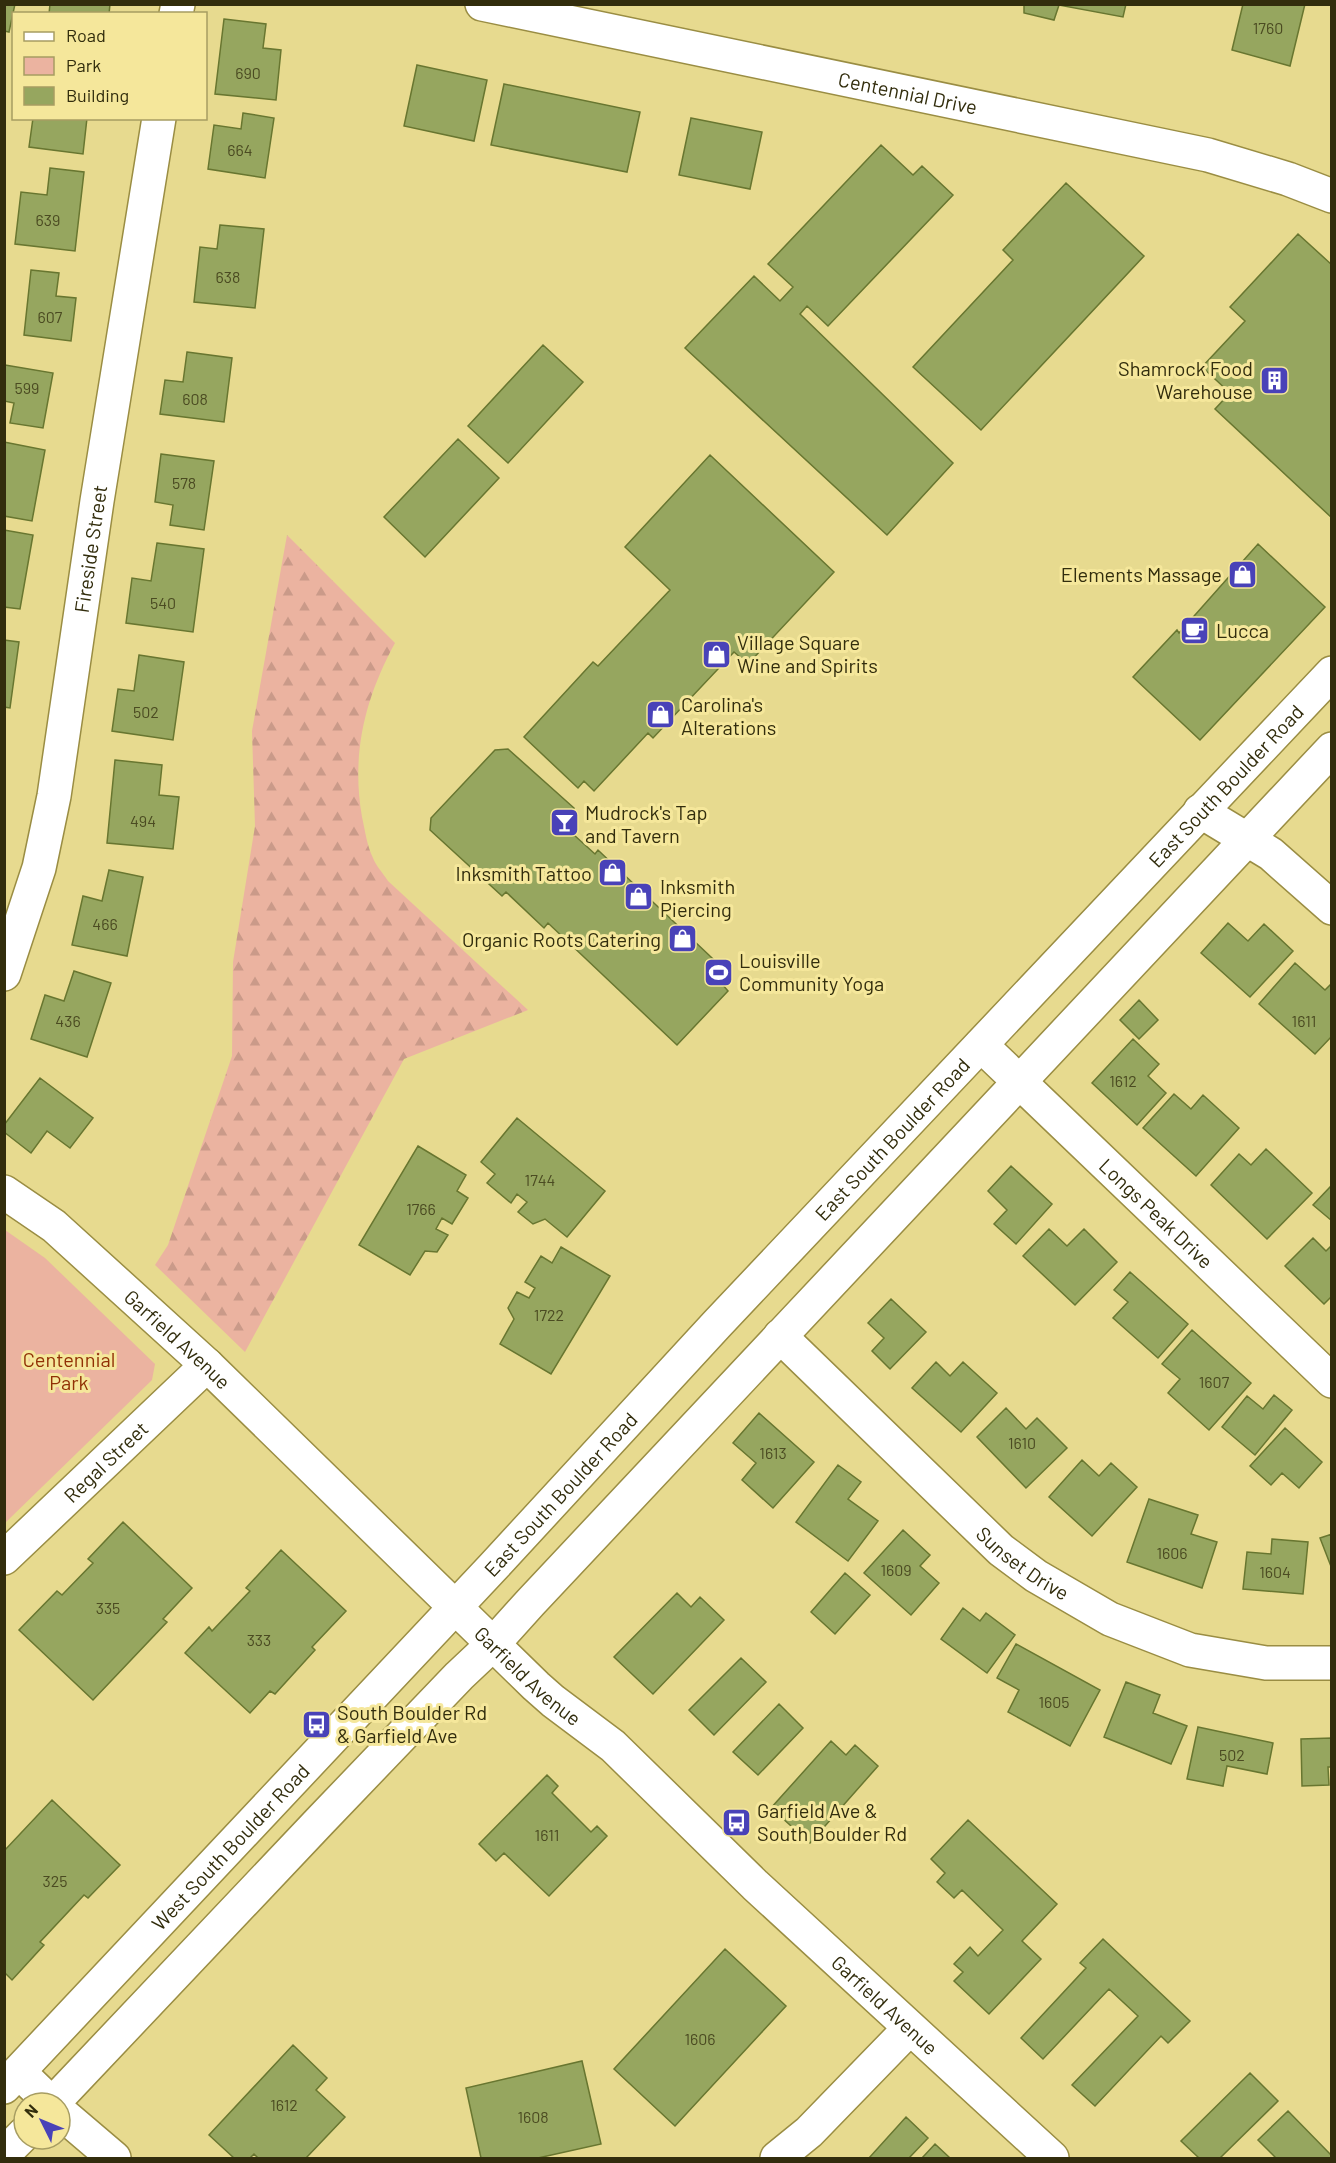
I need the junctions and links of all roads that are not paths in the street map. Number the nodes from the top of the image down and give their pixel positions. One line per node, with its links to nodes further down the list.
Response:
1 (482, 4): 3 (street, Centennial Drive)
2 (159, 120): 9 (street, Fireside Street)
3 (1332, 196)
4 (1332, 673): 6 (street, East South Boulder Road)
5 (1332, 749): 7 (street)
6 (1200, 811): 7 (street); 10 (street, East South Boulder Road)
7 (1247, 839): 8 (street); 11 (street)
8 (1332, 908)
9 (4, 974)
10 (981, 1045): 11 (street, Longs Peak Drive); 17 (street, East South Boulder Road)
11 (1019, 1082): 13 (street); 15 (street, Longs Peak Drive)
12 (4, 1192): 14 (street, Garfield Avenue)
13 (780, 1336): 18 (street); 19 (street, Sunset Drive)
14 (207, 1365): 16 (street, Regal Street); 17 (street, Garfield Avenue)
15 (1332, 1382)
16 (4, 1558)
17 (455, 1606): 18 (street, Garfield Avenue); 21 (street, West South Boulder Road)
18 (493, 1644): 20 (street, Garfield Avenue); 23 (street)
19 (1332, 1663)
20 (910, 2028): 26 (street); 27 (street, Garfield Avenue)
21 (12, 2080): 22 (street)
22 (31, 2091)
23 (63, 2091)
24 (72, 2122): 25 (street)
25 (114, 2158)
26 (777, 2158)
27 (1052, 2158)

